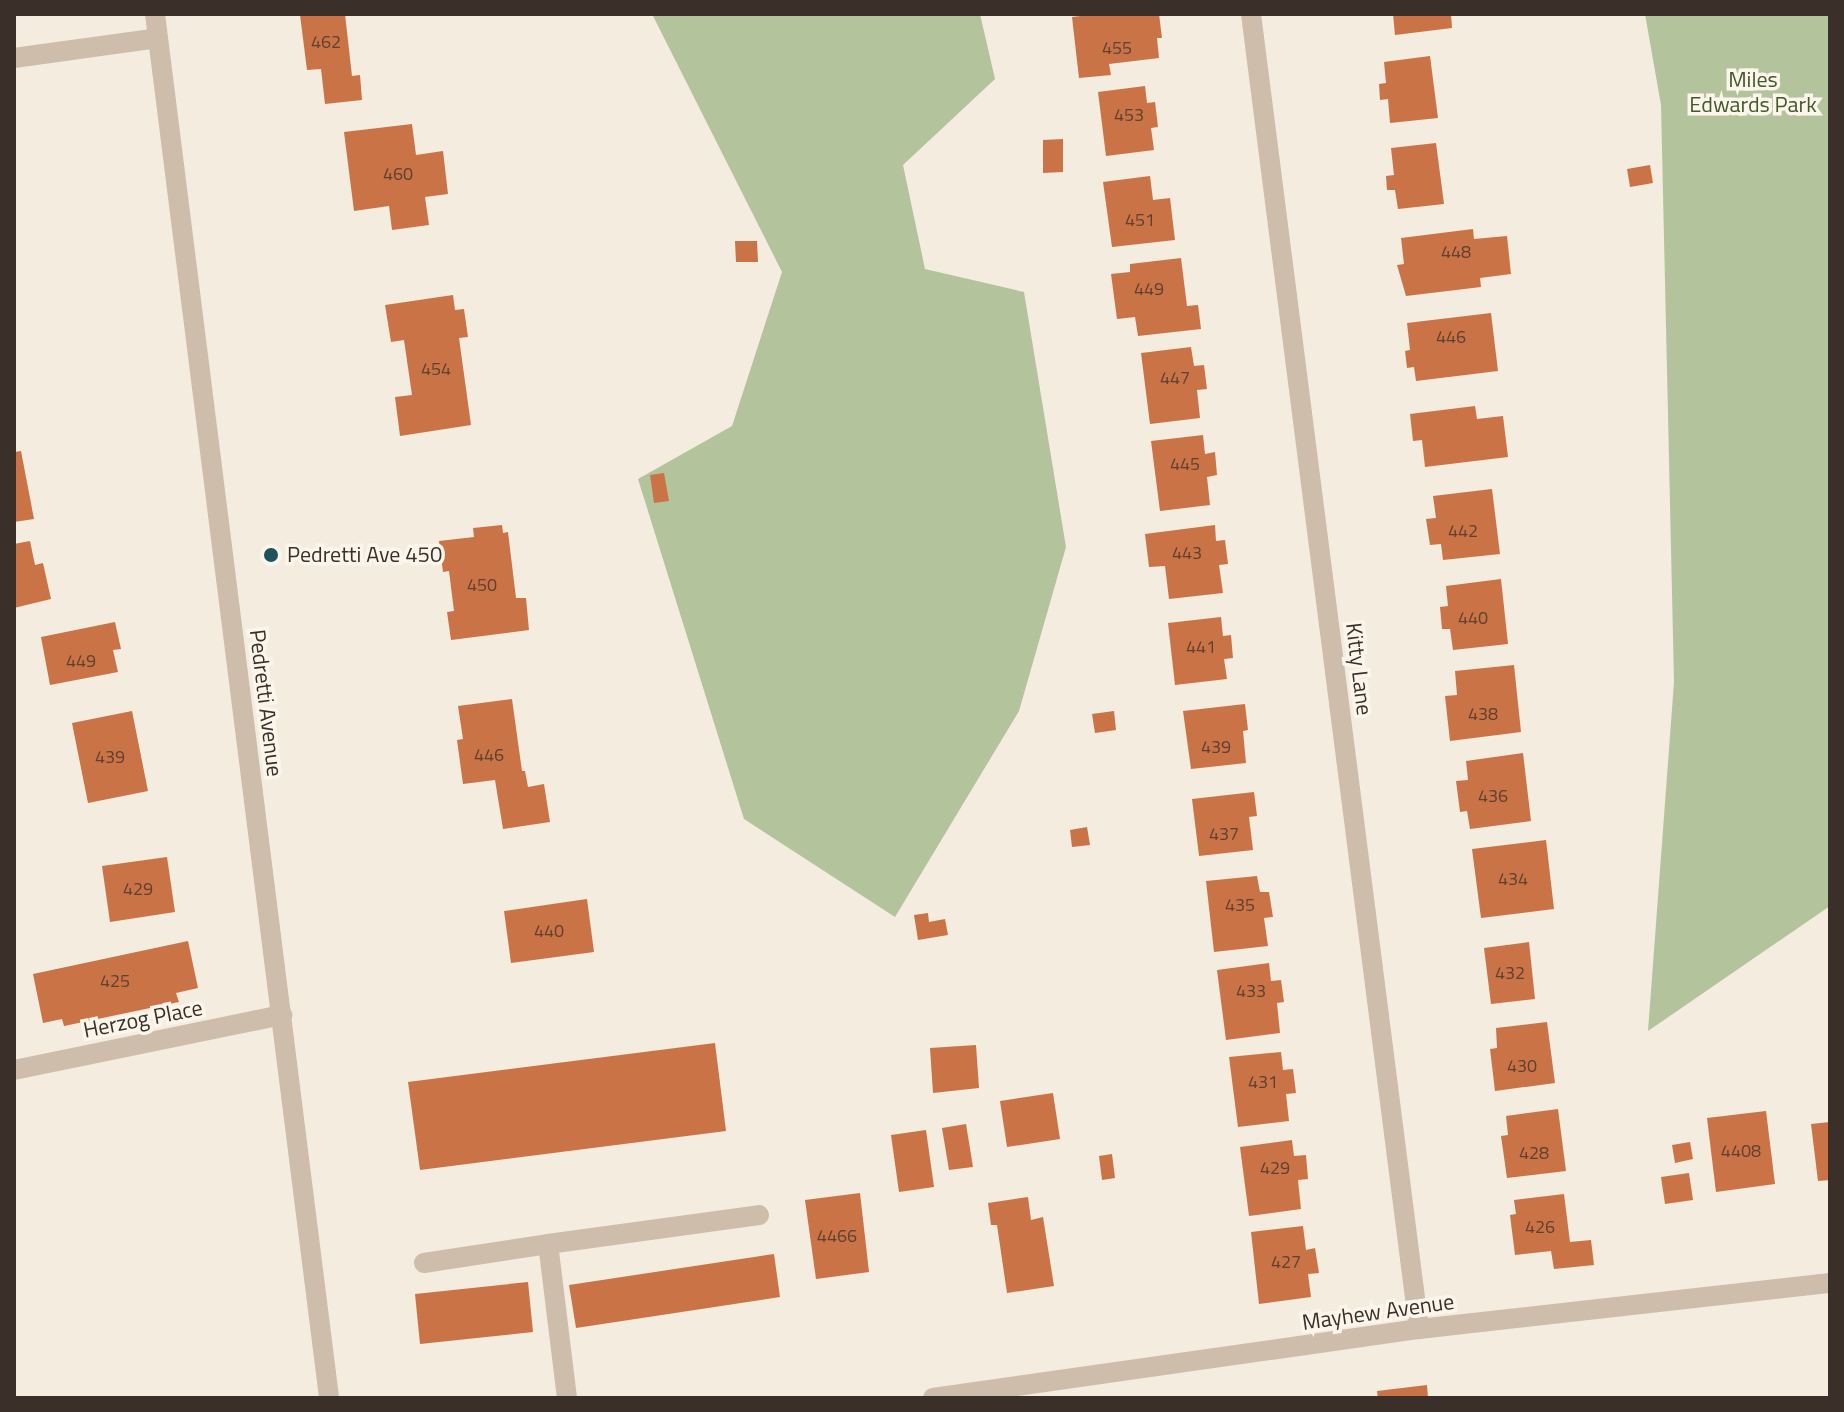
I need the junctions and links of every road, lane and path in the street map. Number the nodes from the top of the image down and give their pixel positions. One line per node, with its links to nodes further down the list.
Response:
1 (155, 14): 3 (street, Pedretti Avenue)
2 (1251, 14): 11 (street, Kitty Lane)
3 (158, 38): 4 (street); 5 (street, Pedretti Avenue)
4 (14, 58)
5 (282, 1015): 6 (street, Herzog Place); 12 (street, Pedretti Avenue)
6 (14, 1070)
7 (759, 1215): 8 (street)
8 (548, 1244): 9 (street); 13 (street)
9 (424, 1263)
10 (1830, 1283): 11 (street, Mayhew Avenue)
11 (1419, 1329): 14 (street, Mayhew Avenue)
12 (329, 1398)
13 (567, 1398)
14 (933, 1398)

